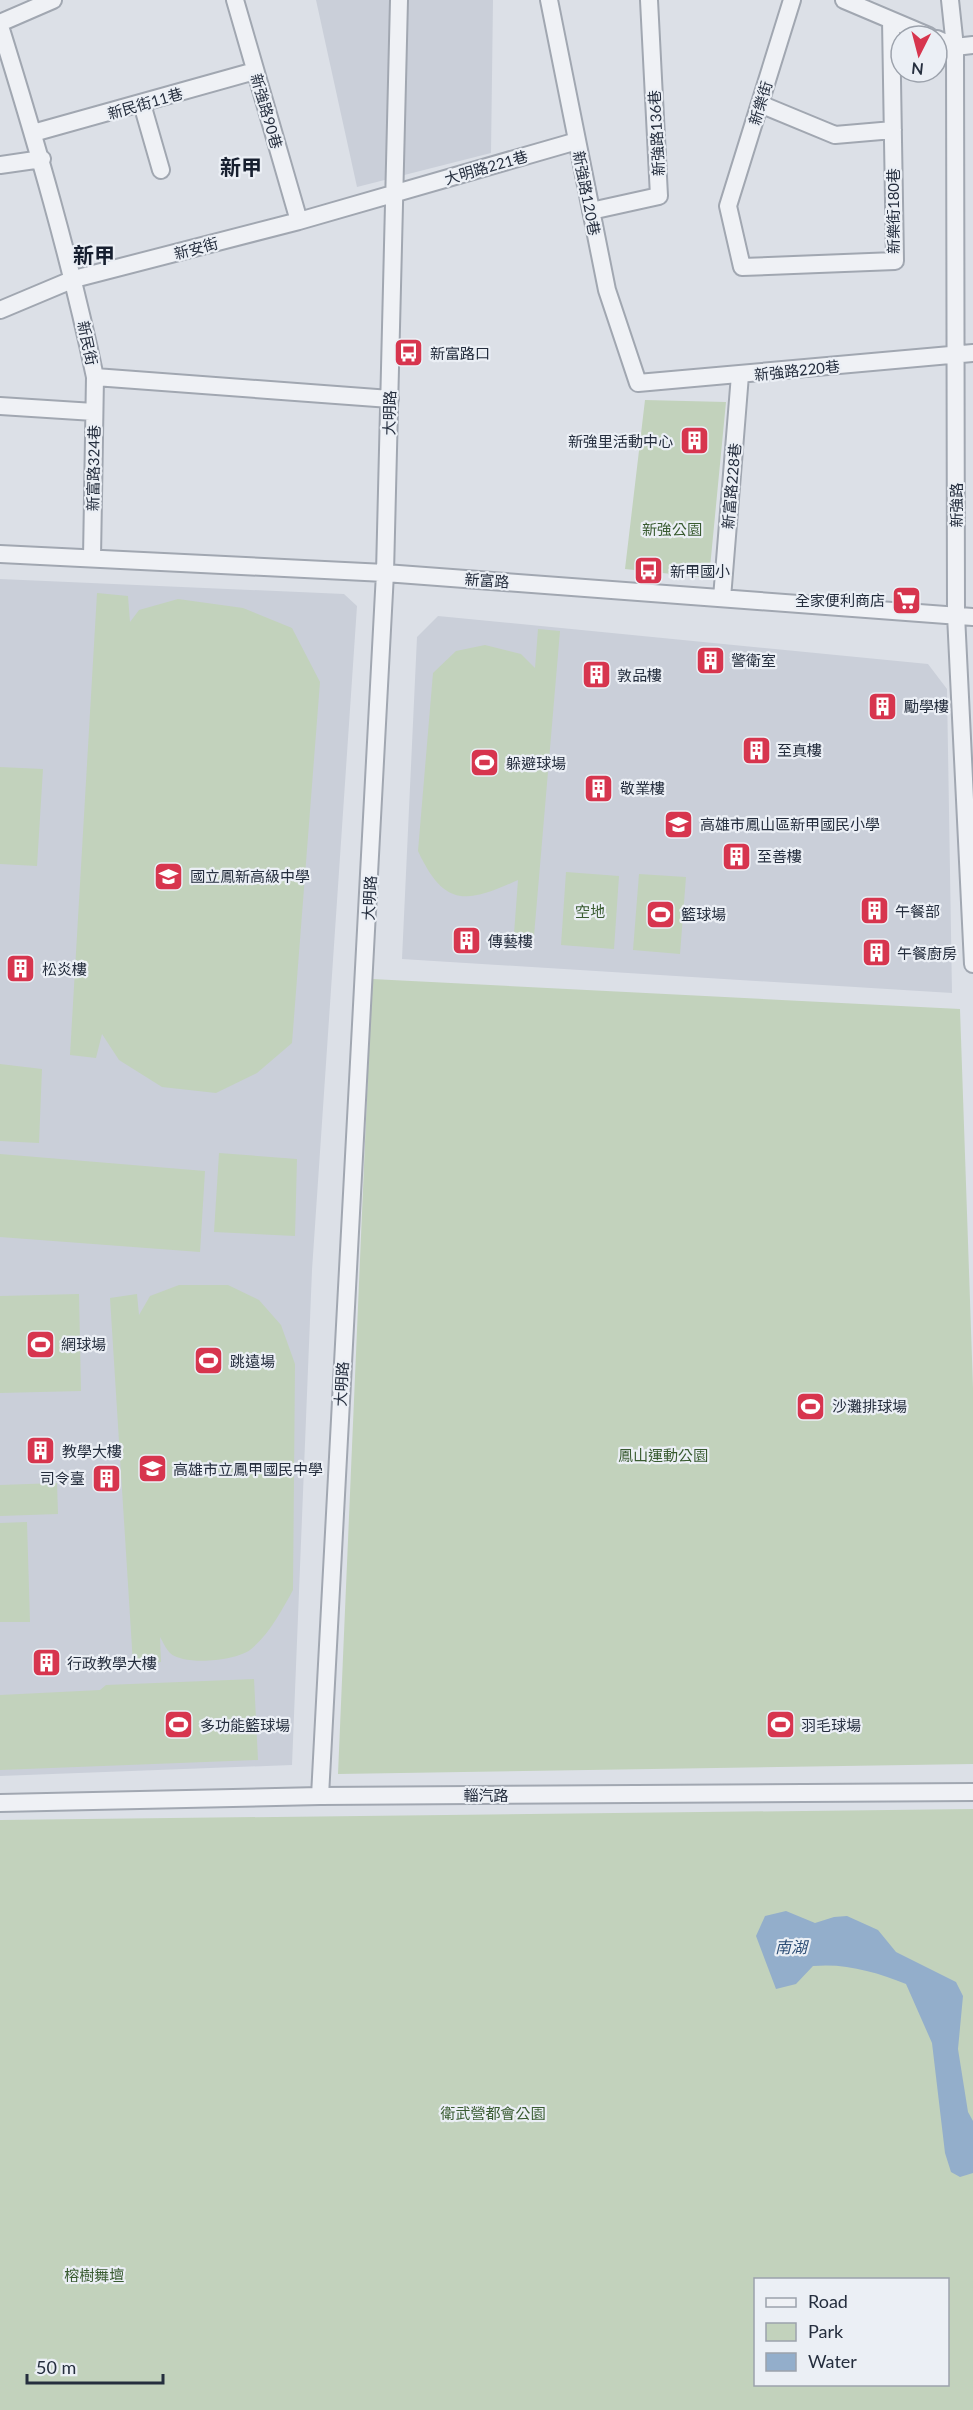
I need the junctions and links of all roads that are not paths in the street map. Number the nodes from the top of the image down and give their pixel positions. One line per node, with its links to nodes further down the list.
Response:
1 (53, 0): 11 (street)
2 (234, 0): 15 (street, 新強路90巷)
3 (399, 0): 24 (street, 大明路)
4 (549, 0): 20 (street, 新強路120巷)
5 (649, 0): 26 (street, 新強路136巷)
6 (792, 0): 17 (street, 新樂街)
7 (844, 0): 9 (street)
8 (950, 0): 14 (street, 新強路)
9 (891, 20): 10 (street); 18 (street, 新樂街180巷)
10 (900, 24)
11 (0, 25): 19 (street, 新民街)
12 (949, 44): 14 (street)
13 (973, 45): 14 (street)
14 (955, 46): 31 (street, 新強路)
15 (255, 71): 16 (street, 新民街11巷); 27 (street, 新強路90巷)
16 (142, 104): 19 (street, 新民街11巷); 23 (street)
17 (759, 104): 18 (street); 25 (street, 新樂街)
18 (893, 130): 25 (street, 新樂街180巷)
19 (33, 133): 21 (street, 新民街)
20 (577, 141): 24 (street, 大明路221巷); 26 (street, 新強路120巷)
21 (42, 159): 22 (street); 28 (street, 新民街)
22 (0, 165)
23 (161, 170)
24 (394, 194): 27 (street, 新安街); 35 (street, 大明路)
25 (728, 206)
26 (591, 211): 34 (street, 新強路120巷)
27 (299, 221): 28 (street, 新安街)
28 (74, 279): 29 (street, 新安街); 33 (street, 新民街)
29 (0, 310)
30 (973, 353): 31 (street, 新強路220巷)
31 (955, 354): 32 (street, 新強路220巷); 38 (street, 新強路)
32 (740, 375): 34 (street, 新強路220巷); 42 (street, 新富路228巷)
33 (95, 377): 35 (street, 新民街); 37 (street, 新富路324巷)
34 (638, 382)
35 (390, 399): 41 (street, 大明路)
36 (0, 406): 37 (street)
37 (94, 412): 40 (street, 新富路324巷)
38 (965, 483): 43 (street, 新強路)
39 (0, 554): 40 (street, 新富路)
40 (92, 558): 41 (street, 新富路)
41 (386, 573): 42 (street, 新富路); 47 (street, 大明路)
42 (722, 598): 43 (street, 新富路)
43 (956, 615): 44 (street, 新富路); 45 (street, 新強路)
44 (973, 617)
45 (973, 964)
46 (973, 1792): 47 (street, 輜汽路)
47 (320, 1796): 48 (street, 輜汽路)
48 (0, 1803)

